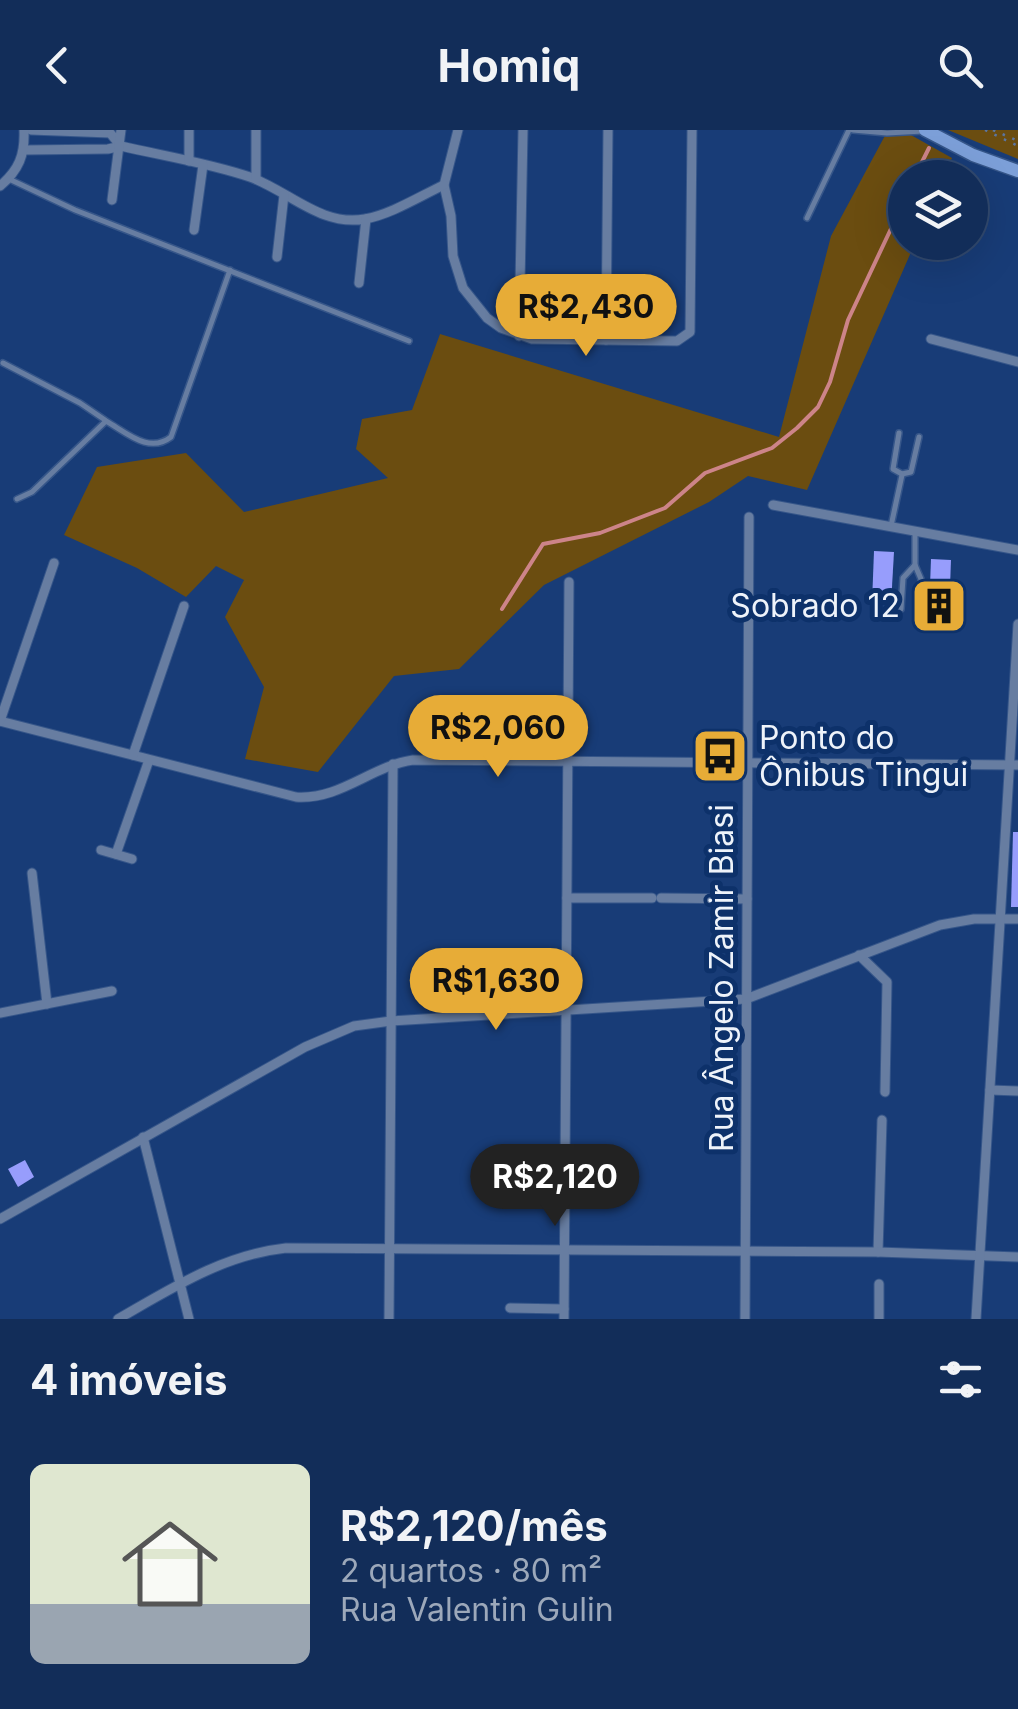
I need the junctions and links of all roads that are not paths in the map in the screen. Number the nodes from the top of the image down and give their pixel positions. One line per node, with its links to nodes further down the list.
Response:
1 (28, 130): 11 (street); 14 (street)
2 (122, 130): 12 (street)
3 (189, 130): 15 (street)
4 (256, 130): 19 (street)
5 (458, 130): 20 (street)
6 (523, 130): 30 (street)
7 (608, 130): 31 (street)
8 (692, 130): 31 (street)
9 (851, 130): 10 (lane); 24 (lane)
10 (926, 130): 17 (street)
11 (68, 131): 12 (street); 13 (street)
12 (121, 146): 13 (street); 15 (street); 23 (street)
13 (68, 149): 14 (street)
14 (25, 150): 18 (street)
15 (188, 162): 16 (street)
16 (203, 165): 19 (street); 26 (street)
17 (1018, 171)
18 (9, 179): 21 (street); 28 (lane)
19 (256, 179): 22 (street)
20 (444, 185): 25 (street); 30 (street)
21 (0, 186)
22 (284, 194): 25 (street); 27 (street)
23 (112, 200)
24 (807, 218)
25 (366, 219): 29 (street)
26 (194, 230)
27 (277, 257)
28 (230, 270): 33 (lane); 36 (lane)
29 (359, 284)
30 (519, 336): 31 (street)
31 (606, 340)
32 (931, 340): 34 (street)
33 (409, 341)
34 (1018, 362)
35 (3, 363): 36 (lane)
36 (106, 421): 40 (lane)
37 (899, 433): 39 (lane)
38 (920, 437): 39 (lane)
39 (902, 474): 43 (lane)
40 (17, 499)
41 (772, 505): 43 (street)
42 (749, 517): 57 (street, Rua Ângelo Zamir Biasi)
43 (891, 526): 44 (street)
44 (916, 531): 45 (street); 47 (lane)
45 (1018, 550)
46 (54, 563): 53 (street)
47 (915, 565): 50 (lane); 51 (lane)
48 (569, 582): 56 (street)
49 (184, 606): 54 (street)
50 (901, 609)
51 (919, 611)
52 (1018, 624): 59 (street)
53 (0, 721): 54 (street)
54 (133, 755): 55 (street)
55 (149, 760): 58 (street); 61 (street)
56 (568, 761): 57 (street); 58 (street); 64 (street)
57 (748, 763): 59 (street); 65 (street, Rua Ângelo Zamir Biasi)
58 (392, 764): 74 (street)
59 (1014, 765): 66 (street)
60 (101, 850): 61 (street)
61 (116, 854): 62 (street)
62 (132, 859)
63 (32, 873): 71 (street)
64 (567, 898): 65 (street); 72 (street)
65 (747, 898): 70 (street, Rua Ângelo Zamir Biasi)
66 (1000, 918): 67 (street); 68 (street); 75 (street)
67 (1018, 920)
68 (859, 955): 70 (street); 77 (street)
69 (112, 991): 71 (street)
70 (746, 999): 72 (street); 83 (street, Rua Ângelo Zamir Biasi)
71 (47, 1004): 73 (street)
72 (566, 1009): 74 (street); 82 (street)
73 (0, 1013)
74 (391, 1020): 79 (street); 81 (street)
75 (990, 1090): 76 (street); 85 (street)
76 (1018, 1091)
77 (886, 1092)
78 (882, 1120): 84 (street)
79 (143, 1137): 80 (street); 87 (street)
80 (0, 1218)
81 (390, 1247): 82 (street); 87 (street); 93 (street)
82 (564, 1249): 83 (street); 90 (street)
83 (745, 1251): 84 (street); 94 (street, Rua Ângelo Zamir Biasi)
84 (878, 1252): 85 (street)
85 (980, 1255): 86 (street); 96 (street)
86 (1018, 1257)
87 (180, 1283): 91 (street); 92 (street)
88 (880, 1284): 95 (street)
89 (510, 1308): 90 (street)
90 (564, 1314)
91 (118, 1319)
92 (189, 1319)
93 (389, 1319)
94 (745, 1319)
95 (878, 1319)
96 (976, 1319)

